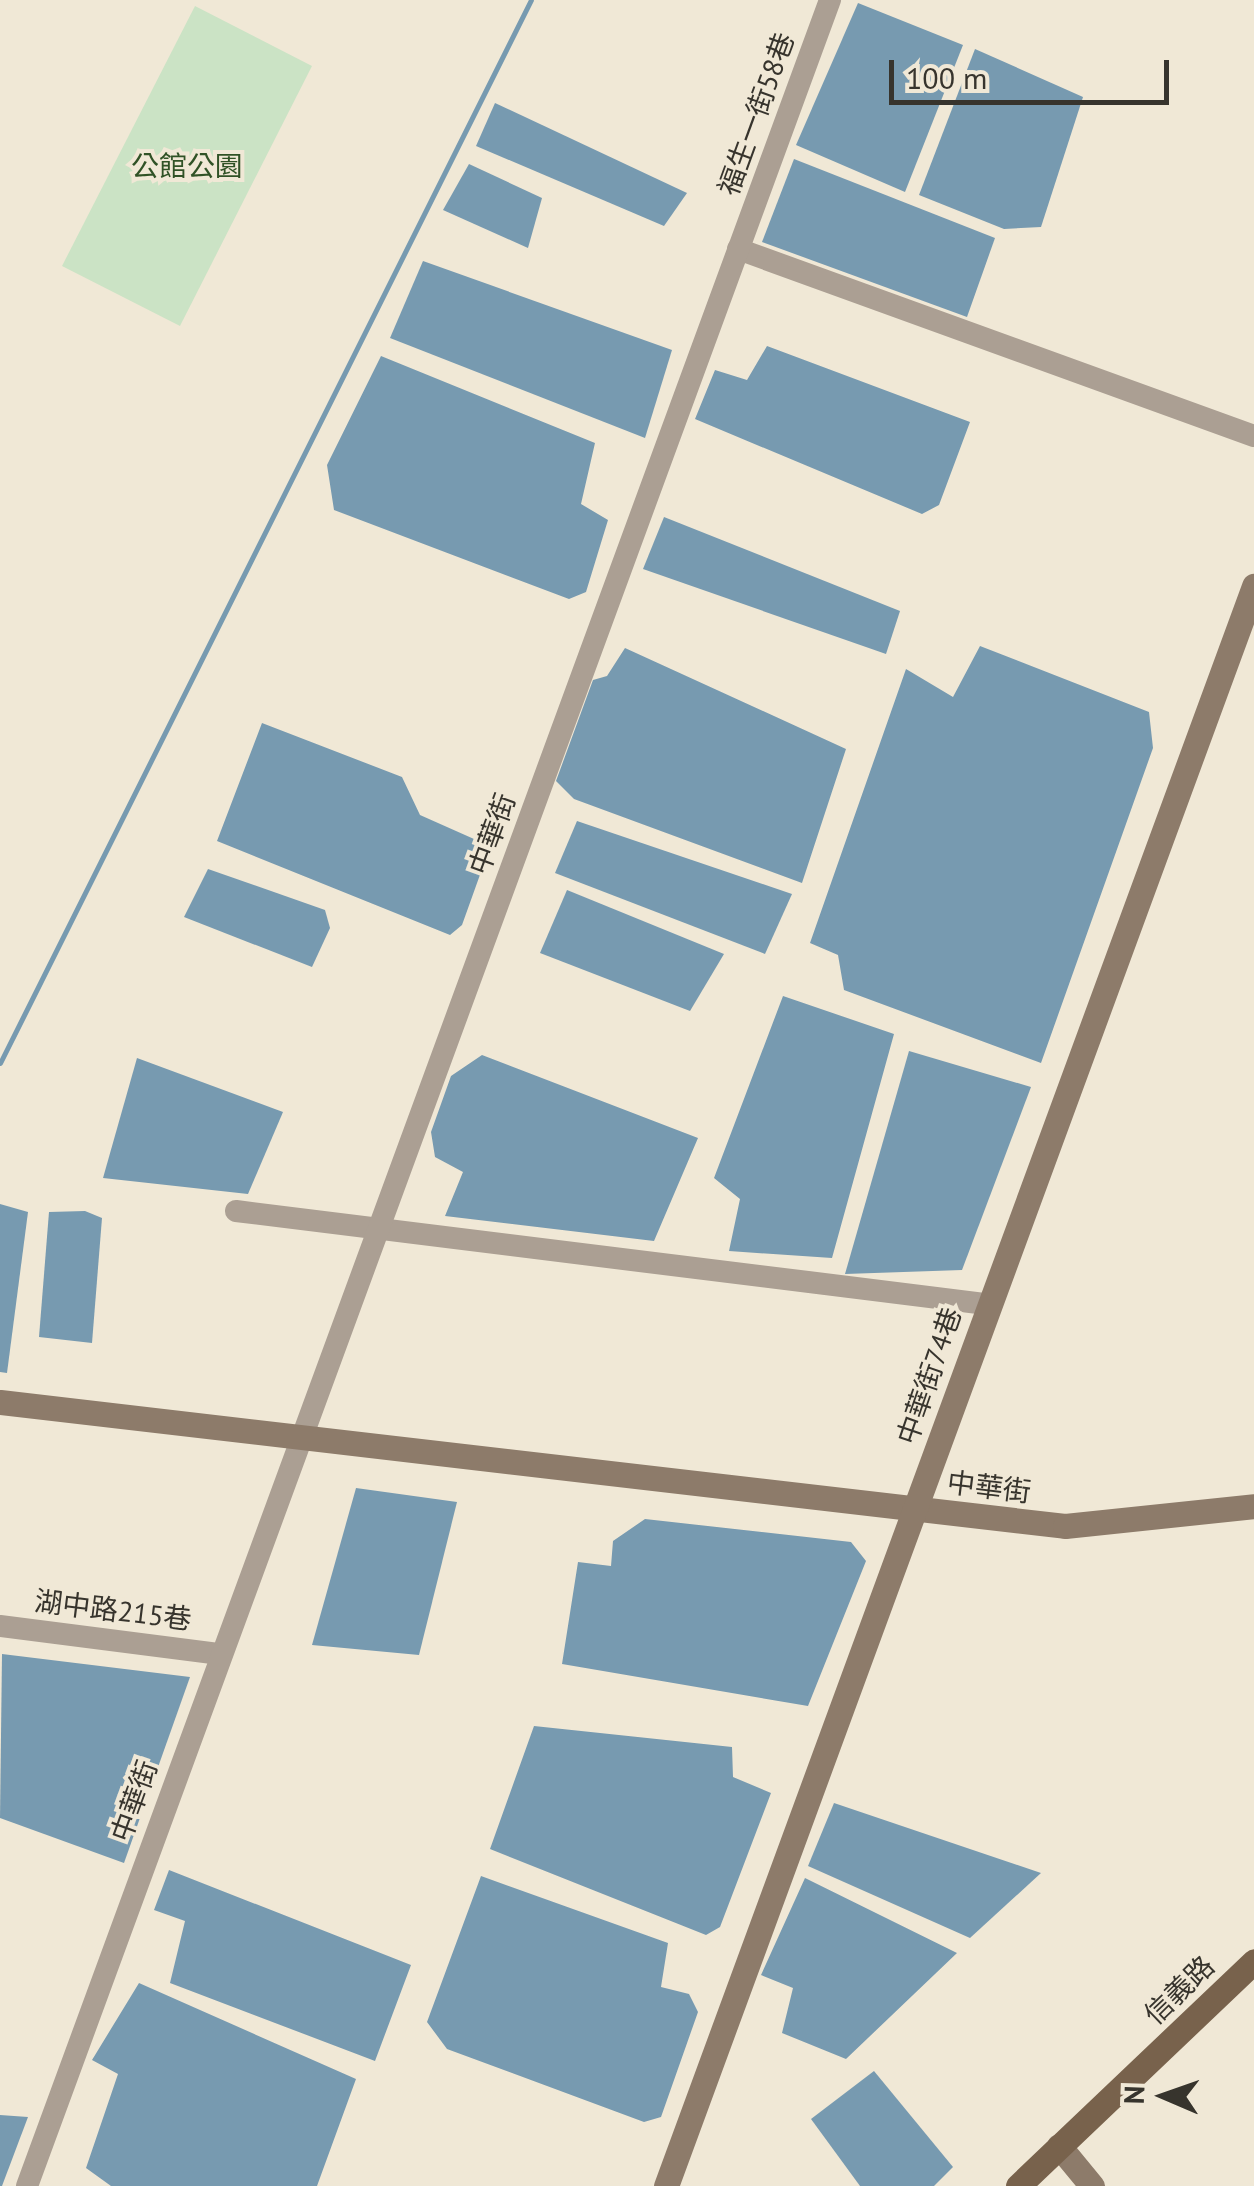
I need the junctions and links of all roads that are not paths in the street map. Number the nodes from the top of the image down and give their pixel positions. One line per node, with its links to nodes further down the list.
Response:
1 (830, 0): 2 (street, 福生一街58巷)
2 (738, 249): 3 (street); 6 (street, 中華街)
3 (1254, 436)
4 (1254, 586): 7 (street, 中華街74巷)
5 (236, 1211): 6 (street)
6 (380, 1230): 7 (street); 9 (street, 中華街)
7 (986, 1304): 11 (street, 中華街74巷)
8 (0, 1402): 9 (street, 中華街)
9 (299, 1436): 11 (street, 中華街); 13 (street, 中華街)
10 (1254, 1506): 11 (street, 中華街)
11 (915, 1508): 17 (street, 中華街74巷)
12 (0, 1626): 13 (street, 湖中路215巷)
13 (218, 1654): 16 (street, 中華街)
14 (1254, 1960): 15 (main road, 信義路)
15 (1059, 2146): 18 (main road, 信義路); 19 (main road, 信義路); 20 (street)
16 (27, 2186)
17 (666, 2186)
18 (1005, 2186)
19 (1018, 2186)
20 (1092, 2186)

